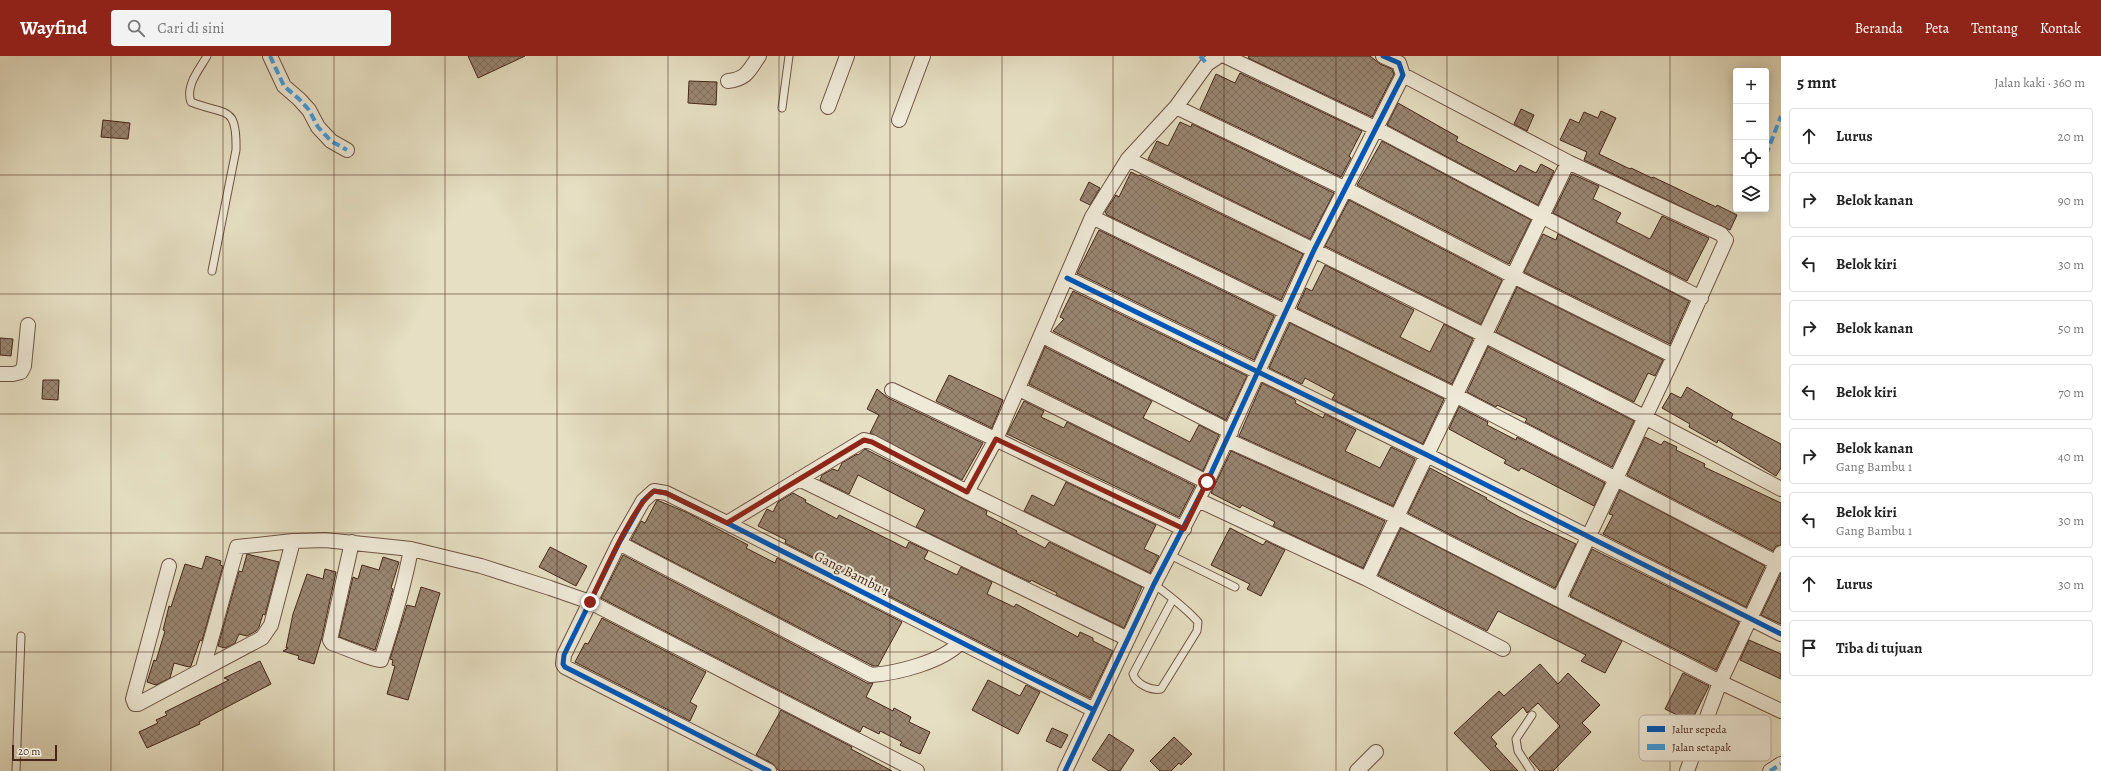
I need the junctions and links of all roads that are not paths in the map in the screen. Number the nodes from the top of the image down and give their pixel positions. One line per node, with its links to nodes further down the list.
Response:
1 (207, 56): 25 (lane)
2 (270, 56): 18 (street)
3 (759, 56): 12 (street)
4 (789, 56): 15 (lane)
5 (847, 56): 13 (street)
6 (923, 56): 16 (street)
7 (1219, 56): 10 (street)
8 (1224, 56): 17 (street)
9 (1384, 56): 11 (street)
10 (1204, 60): 14 (street)
11 (1403, 75): 17 (street); 20 (street)
12 (728, 81)
13 (828, 106)
14 (1176, 107): 19 (street); 21 (street)
15 (782, 108)
16 (899, 120)
17 (1375, 128): 21 (street); 22 (street)
18 (347, 150)
19 (1128, 159): 23 (street); 24 (street)
20 (1568, 162): 22 (street); 28 (street)
21 (1346, 189): 24 (street); 26 (street)
22 (1542, 216): 26 (street); 28 (street)
23 (1092, 217): 27 (street); 29 (street)
24 (1314, 250): 29 (street); 32 (street)
25 (212, 271)
26 (1513, 276): 32 (street); 33 (street)
27 (1067, 278): 31 (street); 34 (street)
28 (1701, 298): 33 (street)
29 (1286, 311): 34 (street); 38 (street)
30 (28, 326): 35 (street)
31 (1041, 335): 36 (street); 40 (street)
32 (1484, 335): 38 (street); 39 (street)
33 (1674, 356): 39 (street)
34 (1258, 373): 40 (street); 42 (street)
35 (0, 374)
36 (1018, 389): 41 (street); 45 (street)
37 (892, 390): 41 (street)
38 (1455, 395): 42 (street); 43 (street)
39 (1645, 416): 43 (street); 46 (street)
40 (1229, 436): 45 (street); 49 (street)
41 (996, 439): 47 (street); 51 (street)
42 (1426, 455): 49 (street); 52 (street)
43 (1616, 478): 52 (street); 58 (street)
44 (799, 479): 47 (street); 50 (street); 69 (street)
45 (1207, 482): 48 (street)
46 (1781, 489)
47 (967, 492): 61 (street)
48 (1198, 500): 51 (street); 60 (street)
49 (1396, 517): 60 (street); 64 (street)
50 (727, 523): 55 (street, Gang Bambu 1); 70 (street, Gang Bambu 1)
51 (1184, 529): 57 (street)
52 (1588, 535): 64 (street); 66 (street)
53 (293, 541): 54 (street); 72 (street); 72 (street)
54 (352, 542): 56 (street); 56 (street)
55 (619, 543): 65 (street); 70 (street)
56 (411, 549): 65 (street)
57 (1170, 555): 61 (street); 62 (lane)
58 (1780, 561): 66 (street)
59 (169, 566): 72 (street)
60 (1367, 579): 71 (street)
61 (1154, 584): 63 (lane); 69 (street)
62 (1234, 587)
63 (1173, 599): 63 (lane)
64 (1558, 600): 73 (street)
65 (590, 602): 81 (street); 83 (street)
66 (1749, 619): 67 (street); 73 (street)
67 (1781, 634)
68 (21, 636): 82 (lane)
69 (1128, 639): 74 (street)
70 (961, 642): 74 (street, Gang Bambu 1)
71 (1503, 649)
72 (203, 668)
73 (1720, 682): 75 (street); 77 (street)
74 (1094, 710): 84 (street)
75 (1781, 711)
76 (1532, 715): 86 (lane)
77 (1708, 715)
78 (1376, 752): 85 (street)
79 (1691, 761): 87 (street)
80 (1781, 764): 88 (street)
81 (914, 770)
82 (16, 771)
83 (769, 771)
84 (1065, 771)
85 (1357, 771)
86 (1531, 771)
87 (1687, 771)
88 (1770, 771)

